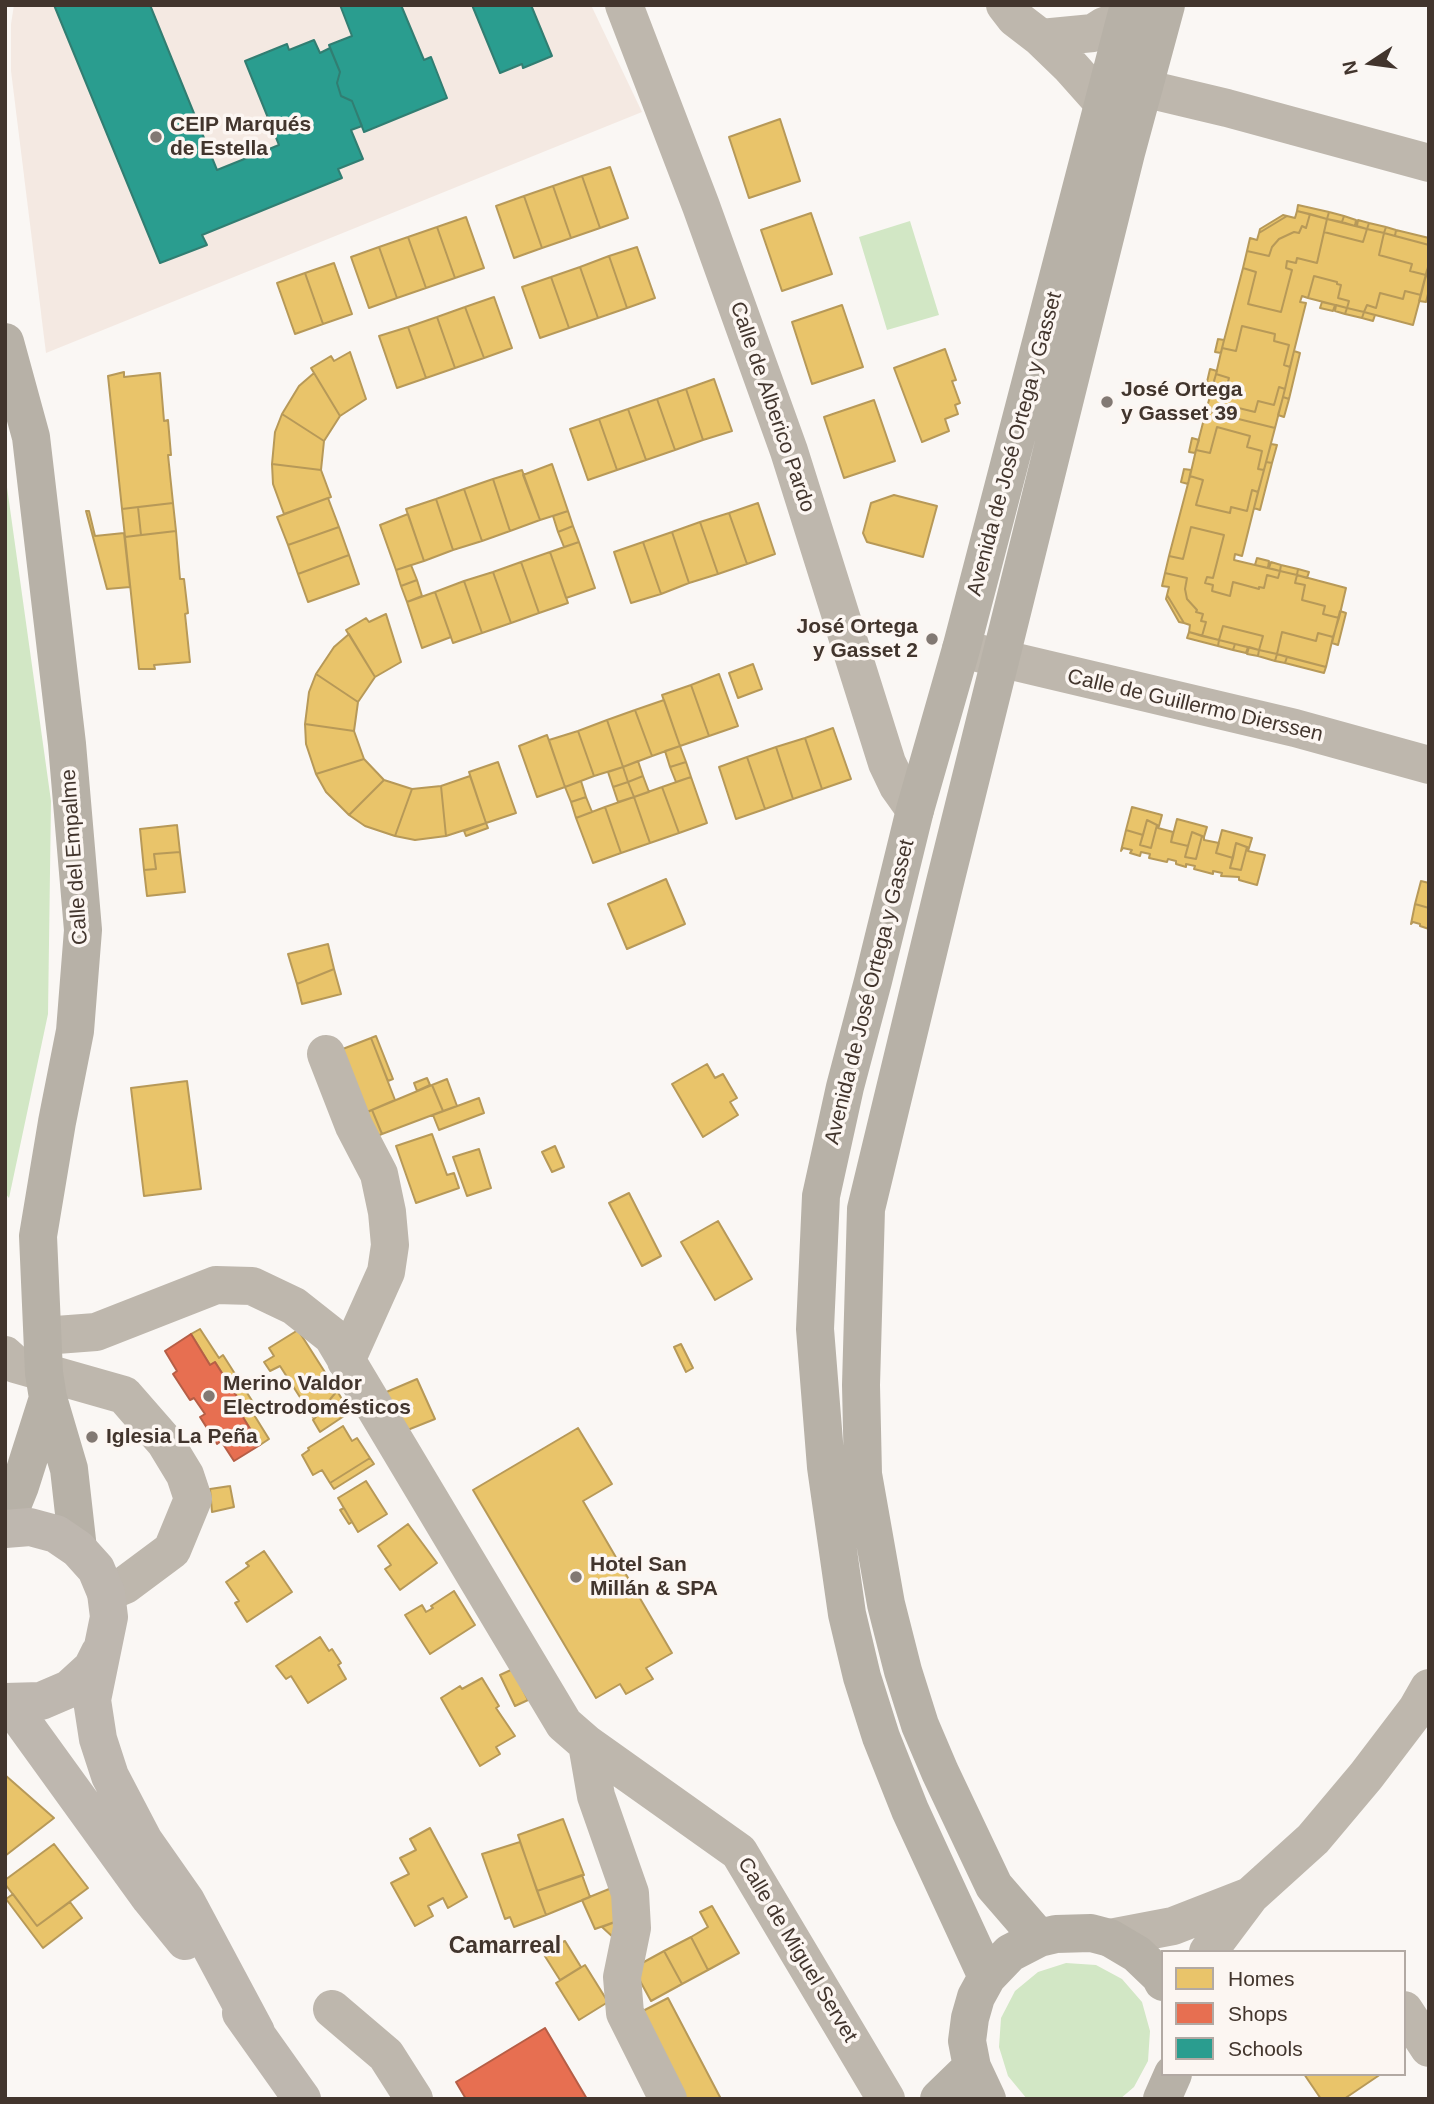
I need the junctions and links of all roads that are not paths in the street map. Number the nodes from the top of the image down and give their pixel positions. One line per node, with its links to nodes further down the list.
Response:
1 (624, 5): 13 (street, Calle de Alberico Pardo)
2 (1004, 5): 5 (street)
3 (1166, 5): 6 (main road, Avenida de José Ortega y Gasset)
4 (1128, 12): 5 (street); 7 (main road, Avenida de José Ortega y Gasset)
5 (1041, 38): 7 (street)
6 (1143, 88): 8 (street); 11 (main road, Avenida de José Ortega y Gasset)
7 (1103, 103): 10 (main road, Avenida de José Ortega y Gasset)
8 (1429, 163)
9 (5, 342): 15 (main road, Calle del Empalme)
10 (961, 649): 11 (street, Calle de Guillermo Dierssen); 13 (main road, Avenida de José Ortega y Gasset)
11 (1000, 659): 12 (street, Calle de Guillermo Dierssen); 28 (main road, Avenida de José Ortega y Gasset)
12 (1429, 765)
13 (915, 810): 31 (main road, Avenida de José Ortega y Gasset)
14 (326, 1054): 17 (street)
15 (43, 1336): 17 (street, Calle de Miguel Servet); 18 (main road, Calle del Empalme)
16 (5, 1355): 18 (street)
17 (346, 1361): 26 (street, Calle de Miguel Servet)
18 (46, 1386): 19 (main road, Calle del Empalme); 21 (main road, Calle del Empalme); 22 (street)
19 (5, 1522)
20 (5, 1529): 21 (highway)
21 (79, 1549): 22 (highway)
22 (106, 1593): 23 (highway)
23 (106, 1640): 25 (highway); 35 (highway)
24 (1429, 1688): 27 (street)
25 (7, 1703): 35 (highway)
26 (587, 1744): 41 (street); 42 (street, Calle de Miguel Servet)
27 (1250, 1896): 29 (street); 30 (street)
28 (1039, 1938): 29 (main road); 31 (main road)
29 (1110, 1938): 32 (main road)
30 (1210, 1950)
31 (987, 1977): 38 (main road)
32 (1161, 1978)
33 (332, 2009): 40 (street)
34 (1406, 2013): 36 (street)
35 (256, 2032): 39 (highway)
36 (1429, 2049)
37 (1172, 2076): 44 (main road)
38 (979, 2083): 43 (main road)
39 (302, 2099)
40 (414, 2099)
41 (668, 2099)
42 (886, 2099)
43 (939, 2099)
44 (1162, 2099)

